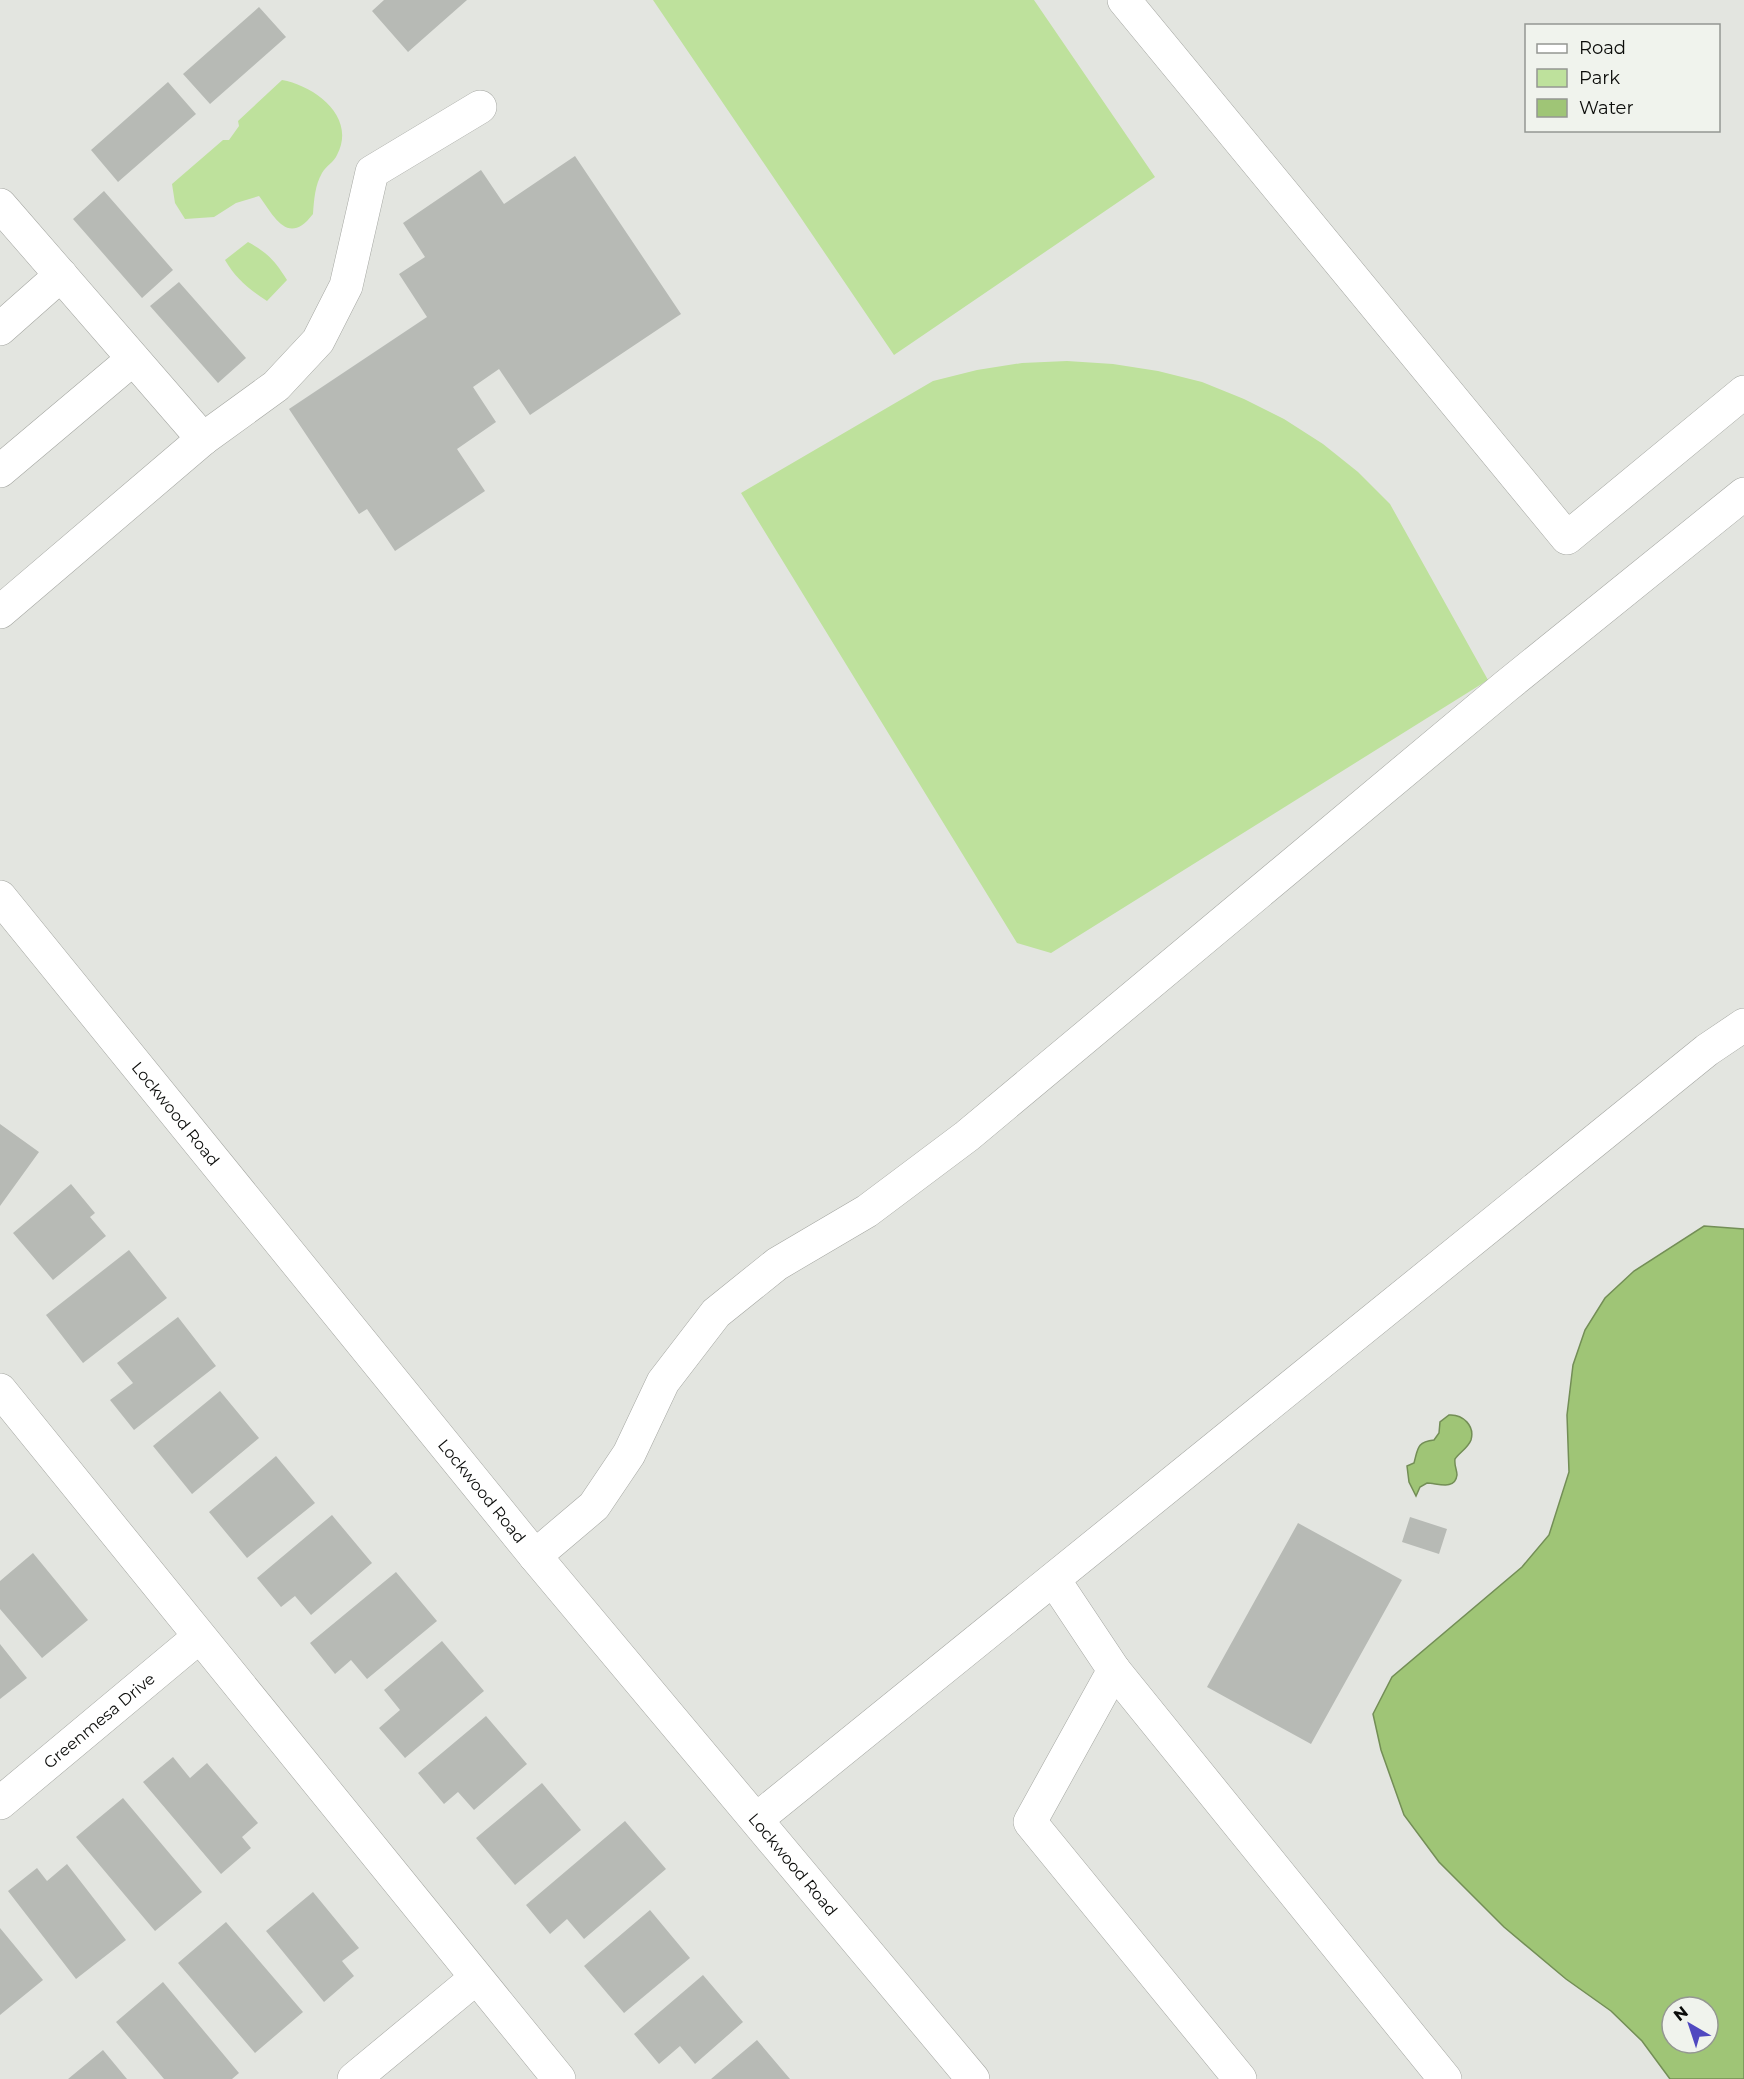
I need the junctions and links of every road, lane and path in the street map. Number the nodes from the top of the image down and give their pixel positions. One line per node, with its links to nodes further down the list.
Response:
1 (1124, 0): 7 (main road)
2 (480, 107): 8 (main road)
3 (0, 205): 4 (main road)
4 (61, 275): 5 (main road); 6 (main road)
5 (0, 329)
6 (134, 359): 8 (main road); 9 (main road)
7 (1744, 392)
8 (203, 439): 11 (main road)
9 (0, 471)
10 (1744, 494): 15 (main road)
11 (6, 595)
12 (0, 897): 15 (main road, Lockwood Road)
13 (1744, 1024): 16 (main road)
14 (0, 1390): 17 (main road)
15 (535, 1556): 20 (main road, Lockwood Road)
16 (1054, 1580): 18 (main road); 20 (main road)
17 (199, 1637): 19 (main road, Greenmesa Drive); 21 (main road)
18 (1114, 1670): 25 (main road); 26 (main road)
19 (0, 1803)
20 (757, 1820): 24 (main road, Lockwood Road)
21 (476, 1978): 22 (main road); 23 (main road)
22 (354, 2079)
23 (559, 2079)
24 (973, 2079)
25 (1239, 2079)
26 (1444, 2079)

